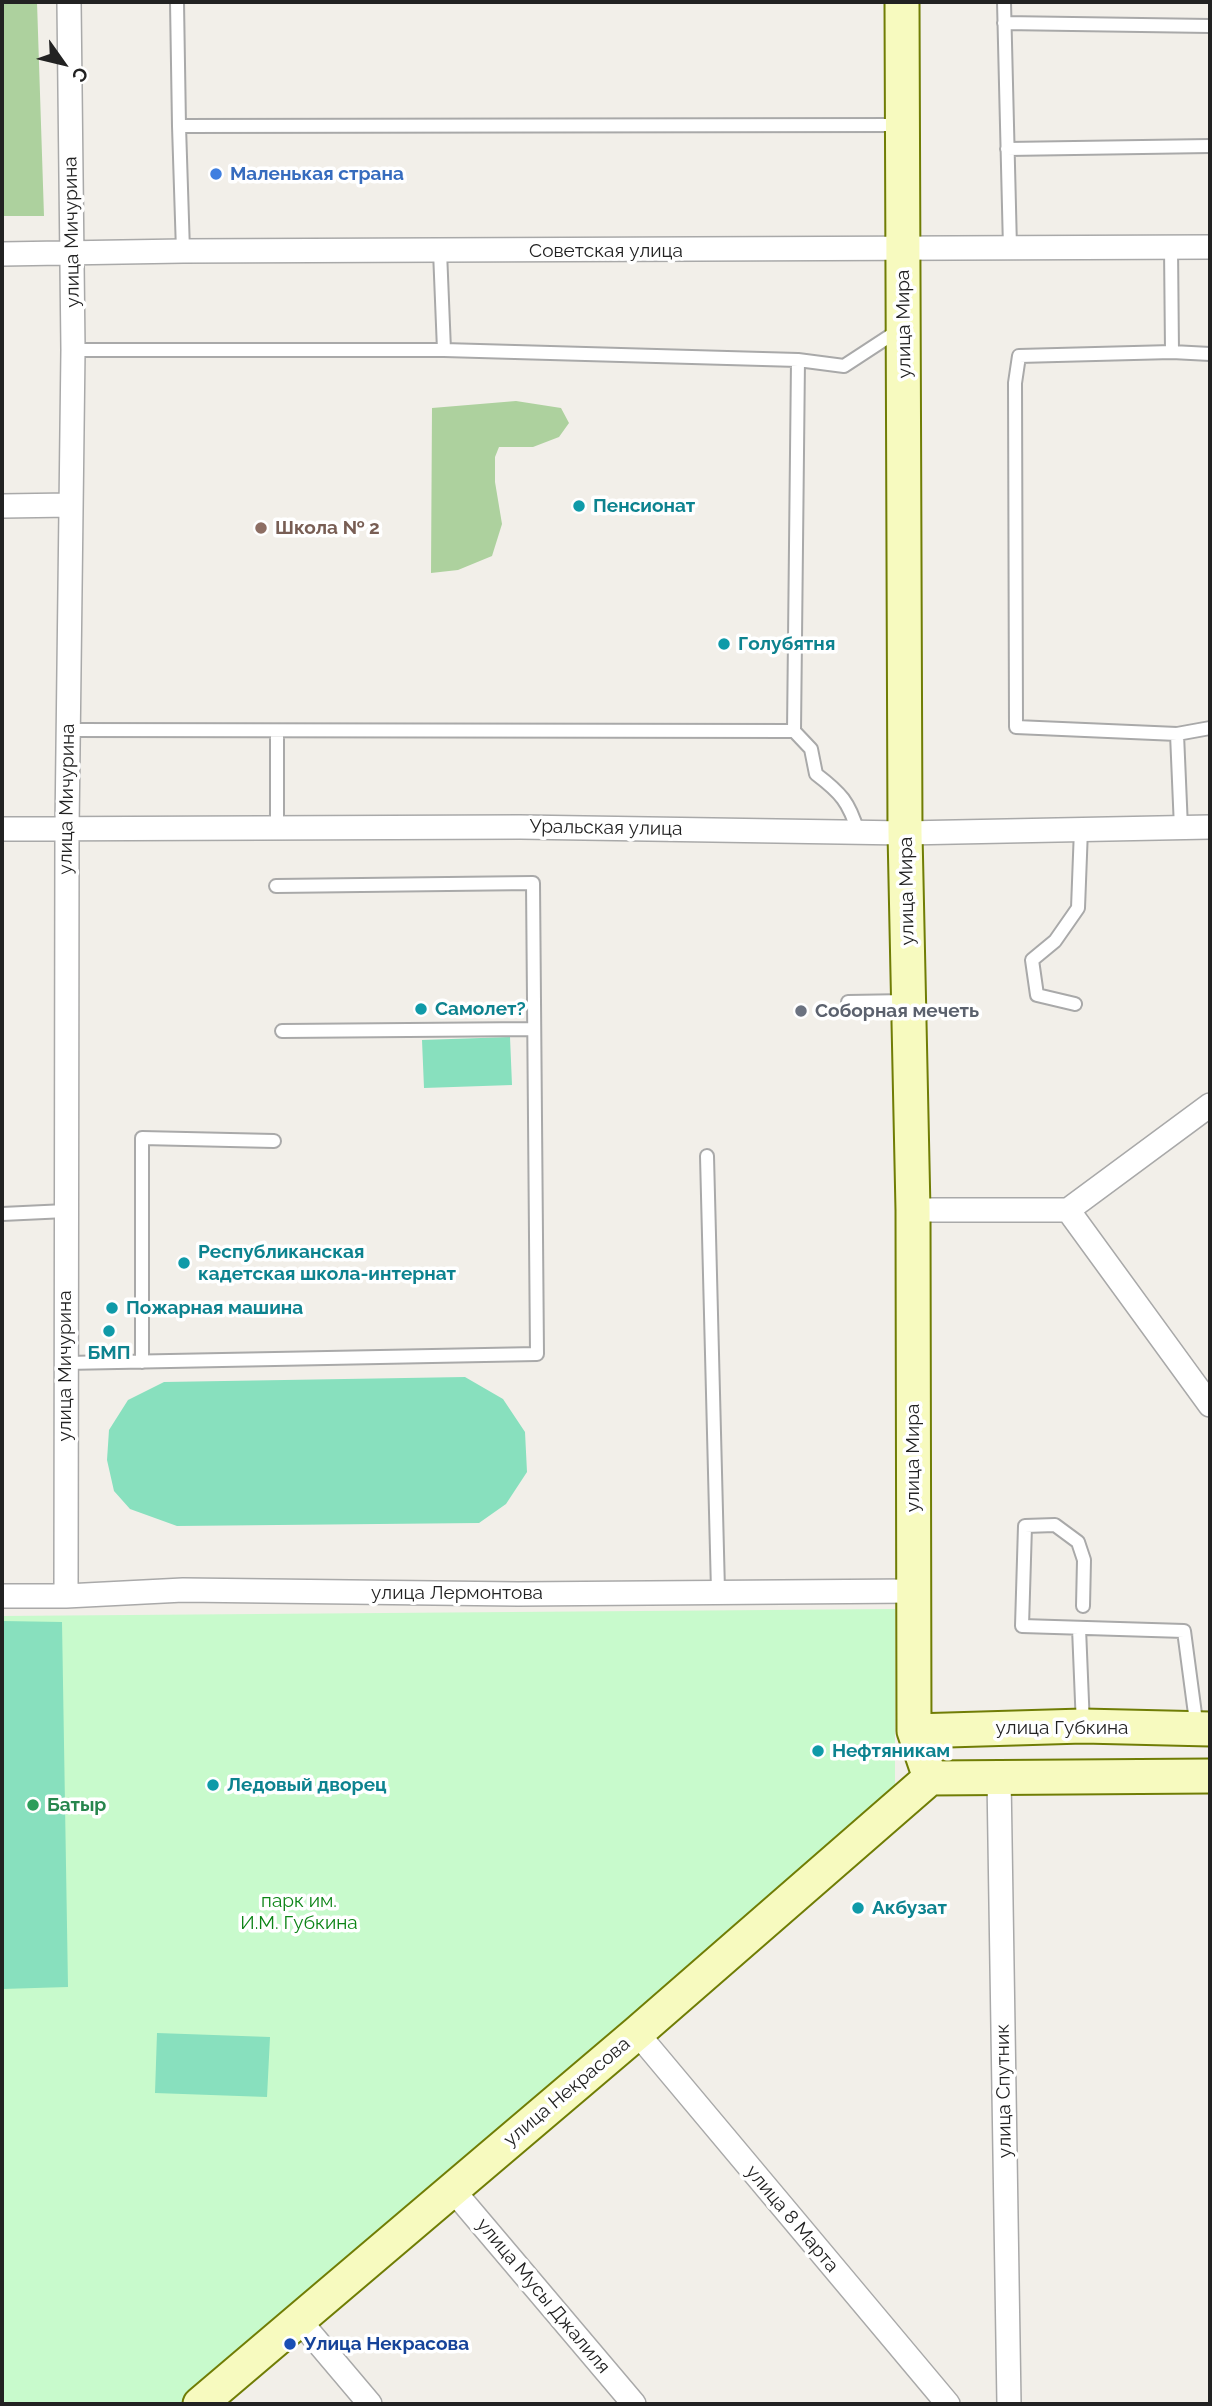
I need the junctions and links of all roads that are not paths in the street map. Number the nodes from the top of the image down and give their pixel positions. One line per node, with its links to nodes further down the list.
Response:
1 (69, 2): 17 (street, улица Мичурина)
2 (177, 2): 8 (lane)
3 (902, 2): 7 (street, улица Мира)
4 (1004, 2): 5 (lane)
5 (1004, 23): 6 (lane); 10 (lane)
6 (1210, 26)
7 (903, 125): 8 (lane); 14 (street, улица Мира)
8 (180, 127): 15 (lane)
9 (1210, 146): 10 (lane)
10 (1007, 149): 13 (lane)
11 (1171, 247): 12 (street, Советская улица); 13 (street, Советская улица); 22 (lane)
12 (1210, 247)
13 (1010, 248): 14 (street, Советская улица)
14 (903, 250): 16 (street, Советская улица); 19 (street, улица Мира)
15 (183, 251): 16 (street, Советская улица); 17 (street, Советская улица)
16 (440, 251): 21 (lane)
17 (72, 253): 18 (street, Советская улица); 20 (street, улица Мичурина)
18 (2, 254)
19 (904, 327): 24 (lane); 39 (street, улица Мира)
20 (73, 350): 21 (lane); 25 (street, улица Мичурина)
21 (444, 350): 24 (lane)
22 (1172, 352): 23 (lane); 31 (lane)
23 (1210, 354)
24 (798, 360): 30 (lane)
25 (71, 505): 26 (street); 28 (street, улица Мичурина)
26 (2, 506)
27 (1210, 728): 31 (lane)
28 (68, 730): 29 (lane); 33 (street, улица Мичурина)
29 (277, 731): 30 (lane); 34 (lane)
30 (794, 731): 38 (lane)
31 (1177, 734): 35 (lane)
32 (1210, 827): 35 (street, Уральская улица)
33 (66, 828): 34 (street, Уральская улица); 36 (street, Уральская улица); 51 (street, улица Мичурина)
34 (277, 828): 38 (street, Уральская улица)
35 (1181, 828): 37 (street, Уральская улица)
36 (2, 829)
37 (1081, 830): 39 (street, Уральская улица); 43 (lane)
38 (858, 832): 39 (street, Уральская улица)
39 (905, 833): 41 (street, улица Мира)
40 (275, 886): 44 (lane)
41 (909, 1000): 42 (lane); 50 (street, улица Мира)
42 (848, 1002)
43 (1075, 1004)
44 (534, 1029): 45 (lane); 53 (lane)
45 (282, 1031)
46 (1210, 1105): 49 (street)
47 (274, 1141): 53 (lane)
48 (707, 1156): 56 (lane)
49 (1069, 1209): 50 (street); 55 (street)
50 (913, 1210): 57 (street, улица Мира)
51 (66, 1211): 52 (lane); 54 (street, улица Мичурина)
52 (2, 1214)
53 (142, 1362): 54 (lane)
54 (65, 1363): 59 (street, улица Мичурина)
55 (1210, 1405)
56 (718, 1591): 57 (street, улица Лермонтова); 59 (street, улица Лермонтова)
57 (913, 1591): 64 (street, улица Мира)
58 (2, 1596): 59 (street, улица Лермонтова)
59 (66, 1596)
60 (1083, 1605): 61 (lane)
61 (1079, 1628): 62 (lane); 63 (lane)
62 (1083, 1726): 63 (street, улица Губкина); 64 (street, улица Губкина)
63 (1204, 1729)
64 (914, 1731): 66 (street, улица Мира)
65 (1210, 1776): 67 (street)
66 (930, 1778): 67 (street); 68 (street, улица Некрасова)
67 (999, 1778): 75 (street, улица Спутник)
68 (637, 2033): 69 (street, улица Некрасова); 74 (street, улица 8 Марта)
69 (452, 2189): 70 (street, улица Некрасова); 73 (street, улица Мусы Джалиля)
70 (299, 2320): 71 (street, улица Некрасова); 72 (street)
71 (201, 2404)
72 (370, 2404)
73 (634, 2404)
74 (948, 2404)
75 (1009, 2404)

